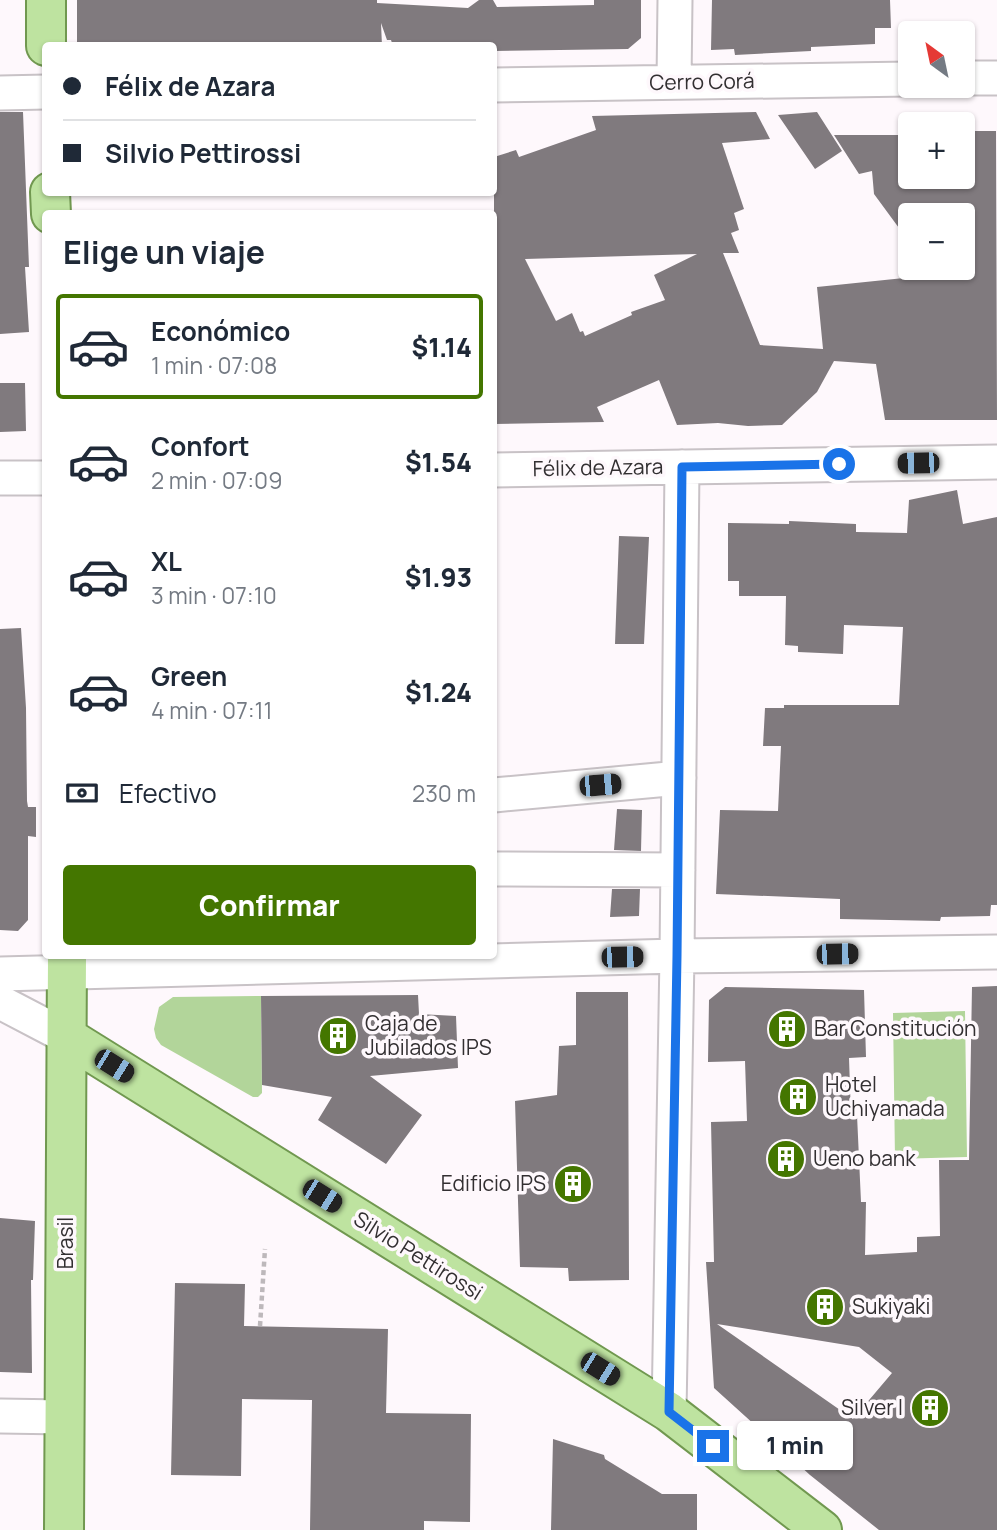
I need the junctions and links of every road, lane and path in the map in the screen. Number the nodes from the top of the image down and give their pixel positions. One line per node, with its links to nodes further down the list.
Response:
1 (46, 0): 3 (main road)
2 (674, 0): 7 (street)
3 (46, 42)
4 (975, 78): 5 (street)
5 (997, 78)
6 (898, 79): 7 (street, Cerro Corá)
7 (674, 82): 8 (street, Cerro Corá)
8 (497, 85)
9 (42, 92): 10 (street)
10 (0, 93)
11 (997, 462): 12 (street, Félix de Azara)
12 (682, 467): 13 (street, Félix de Azara); 16 (street)
13 (497, 470)
14 (0, 478): 15 (street)
15 (42, 478)
16 (679, 778): 17 (street); 19 (street)
17 (497, 795)
18 (497, 869): 19 (street)
19 (678, 870): 21 (street)
20 (997, 952): 21 (street)
21 (677, 956): 22 (street); 30 (street)
22 (497, 958)
23 (448, 959): 24 (street)
24 (67, 964): 25 (street); 27 (main road, Brasil)
25 (0, 974)
26 (0, 1002): 27 (street, Silvio Pettirossi)
27 (67, 1037): 30 (main road, Silvio Pettirossi); 32 (main road, Brasil)
28 (265, 1249): 29 (path)
29 (260, 1326)
30 (669, 1412): 34 (main road, Silvio Pettirossi)
31 (0, 1416): 32 (street)
32 (65, 1417): 33 (main road, Brasil)
33 (64, 1530)
34 (822, 1530)

